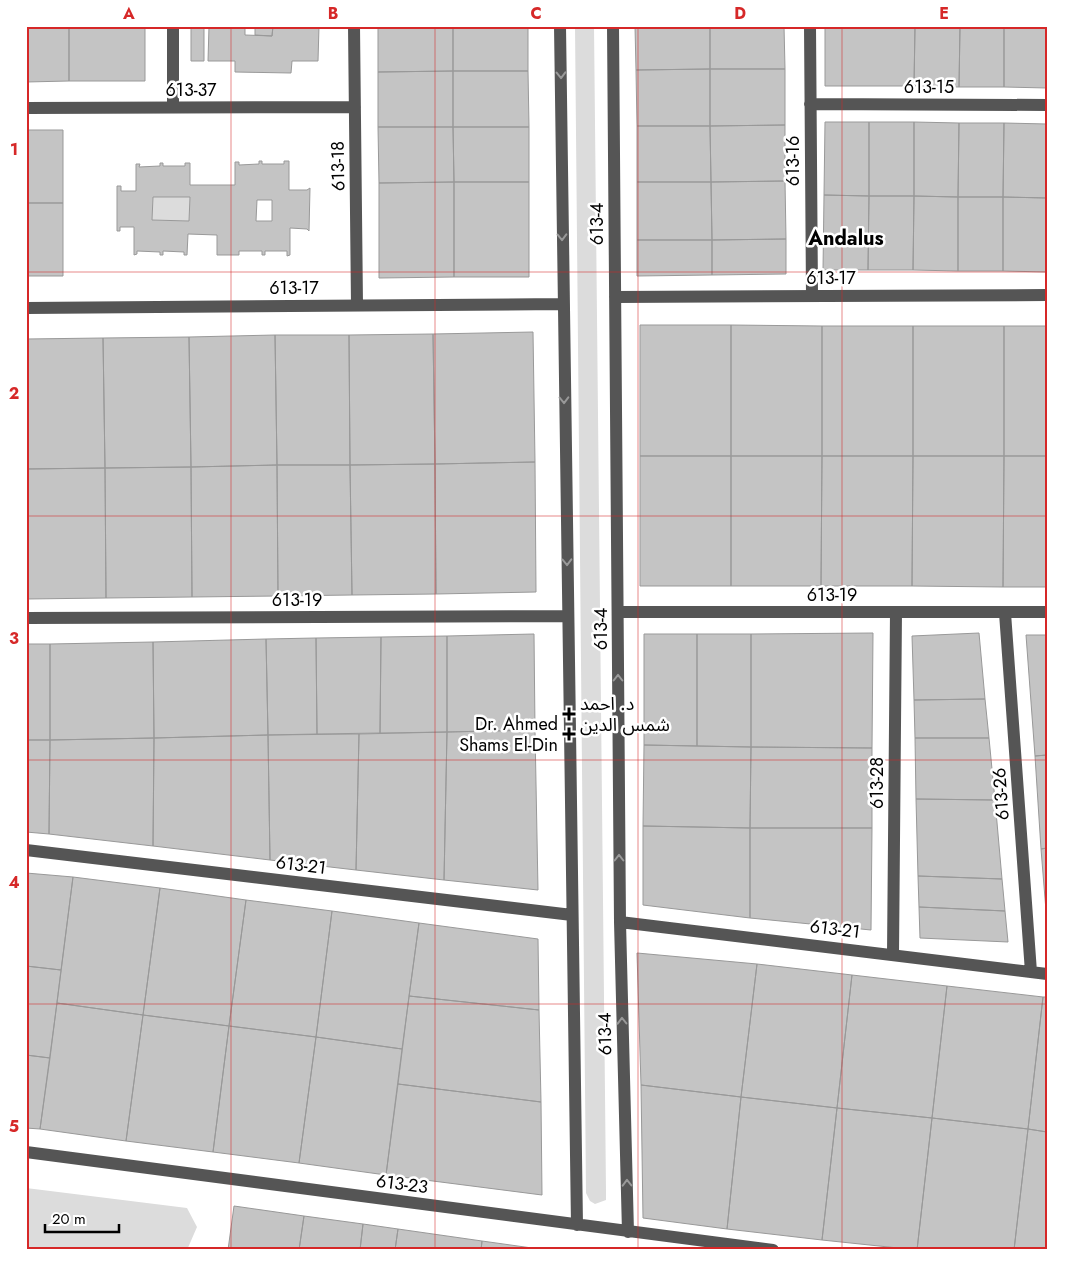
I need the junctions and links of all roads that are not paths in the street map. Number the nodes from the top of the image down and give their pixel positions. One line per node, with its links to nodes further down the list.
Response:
1 (173, 26): 10 (street)
2 (354, 26): 8 (street, 613-18)
3 (560, 26): 14 (street, 613-4, one-way to 14)
4 (613, 26): 13 (street, 613-4)
5 (810, 26): 6 (street, 613-16)
6 (810, 104): 7 (street, 613-15); 11 (street, 613-16)
7 (1047, 106)
8 (355, 107): 10 (street, 613-37); 15 (street, 613-18)
9 (26, 108): 10 (street, 613-37)
10 (173, 108)
11 (812, 295): 12 (street, 613-17); 13 (street, 613-17)
12 (1047, 295)
13 (615, 297): 17 (street, 613-4)
14 (563, 304): 15 (street, 613-17); 21 (street, 613-4, one-way to 21)
15 (357, 305): 16 (street, 613-17)
16 (26, 308)
17 (618, 612): 18 (street, 613-19); 25 (street, 613-4, one-way to 17)
18 (896, 612): 20 (street, 613-19); 26 (street, 613-28)
19 (1047, 612): 20 (street, 613-19)
20 (1005, 613): 27 (street, 613-26)
21 (568, 616): 22 (street, 613-19); 24 (street, 613-4)
22 (26, 618)
23 (26, 850): 24 (street, 613-21)
24 (572, 915): 30 (street, 613-4)
25 (620, 922): 26 (street, 613-21); 31 (street, 613-4, one-way to 25)
26 (893, 954): 27 (street, 613-21)
27 (1031, 972): 28 (street, 613-21)
28 (1047, 974)
29 (26, 1152): 30 (street, 613-23)
30 (577, 1225): 31 (street, 613-23)
31 (628, 1232): 32 (street, 613-23)
32 (737, 1247): 33 (street, 613-23)
33 (773, 1250)

